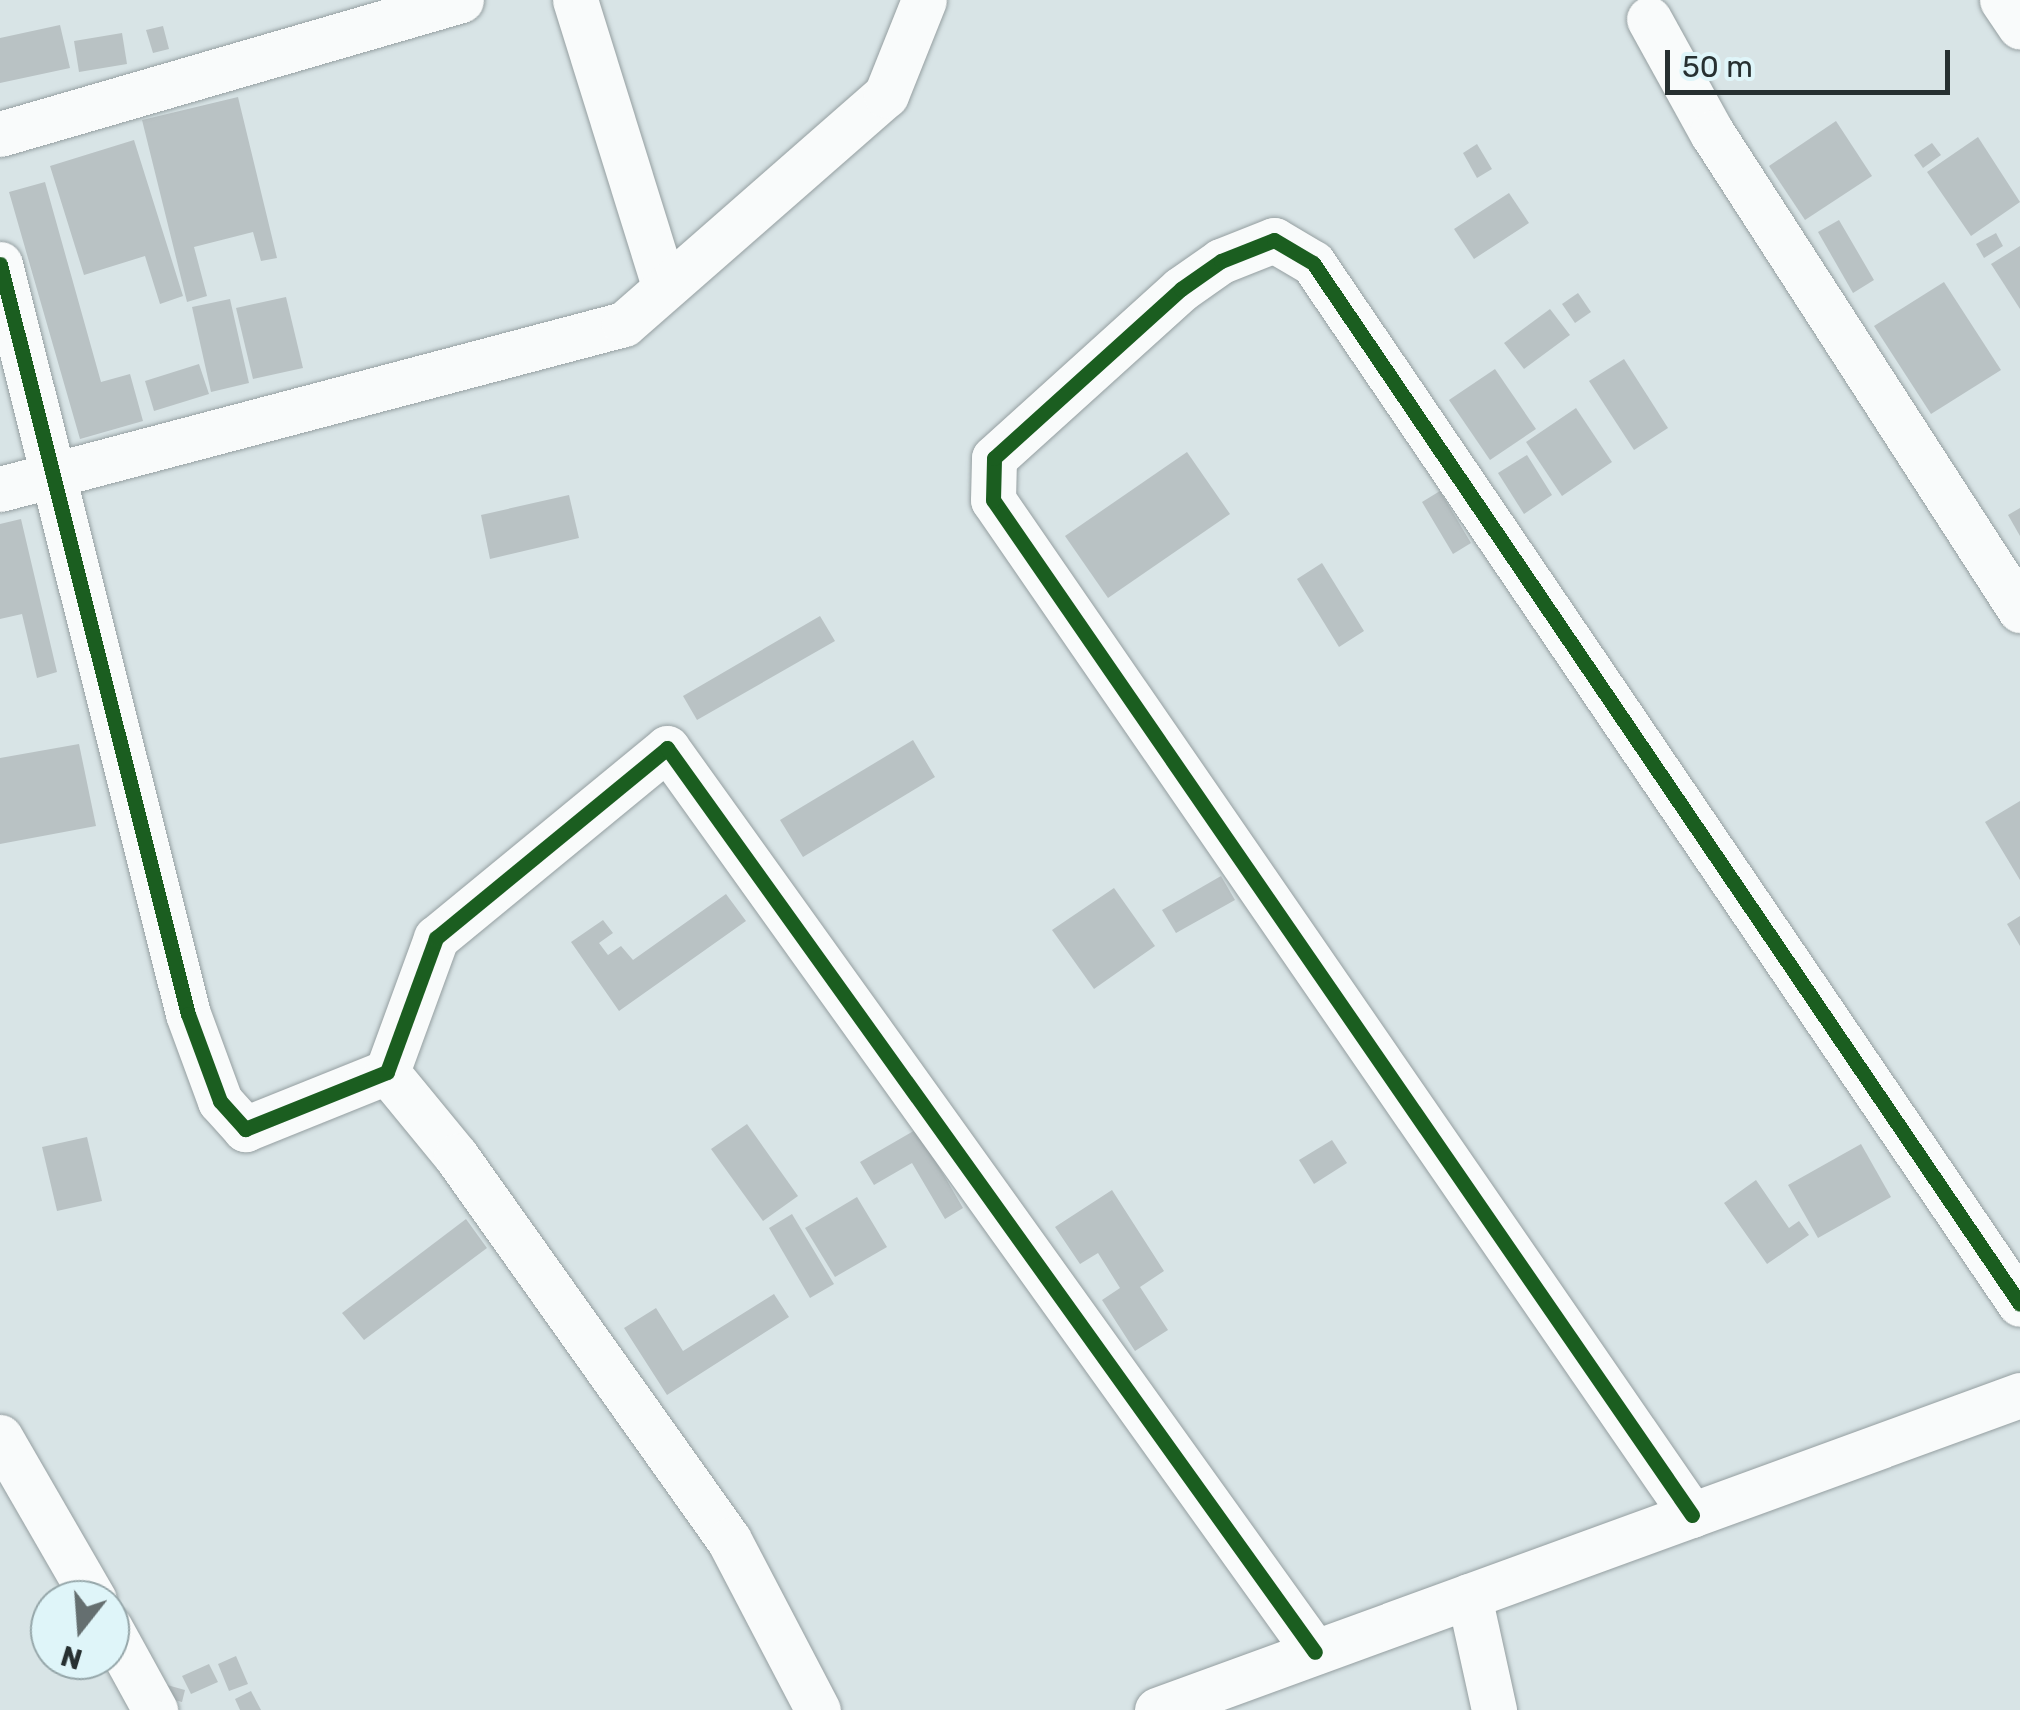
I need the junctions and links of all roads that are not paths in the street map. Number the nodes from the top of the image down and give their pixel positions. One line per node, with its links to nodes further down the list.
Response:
1 (461, 0): 7 (street)
2 (575, 0): 9 (street)
3 (924, 0): 9 (street)
4 (2002, 0): 6 (street)
5 (1649, 20): 12 (street)
6 (2020, 27)
7 (0, 134)
8 (0, 264): 10 (street)
9 (664, 286): 10 (street)
10 (54, 474): 11 (street); 13 (street)
11 (0, 489)
12 (2020, 610)
13 (386, 1072): 20 (street); 23 (street)
14 (2020, 1304): 17 (street)
15 (2020, 1394): 17 (street)
16 (0, 1438): 18 (street)
17 (1692, 1515): 19 (street)
18 (82, 1580)
19 (1469, 1596): 20 (street); 25 (street)
20 (1315, 1652): 24 (street)
21 (130, 1665): 22 (street)
22 (154, 1710)
23 (818, 1710)
24 (1157, 1710)
25 (1494, 1710)

